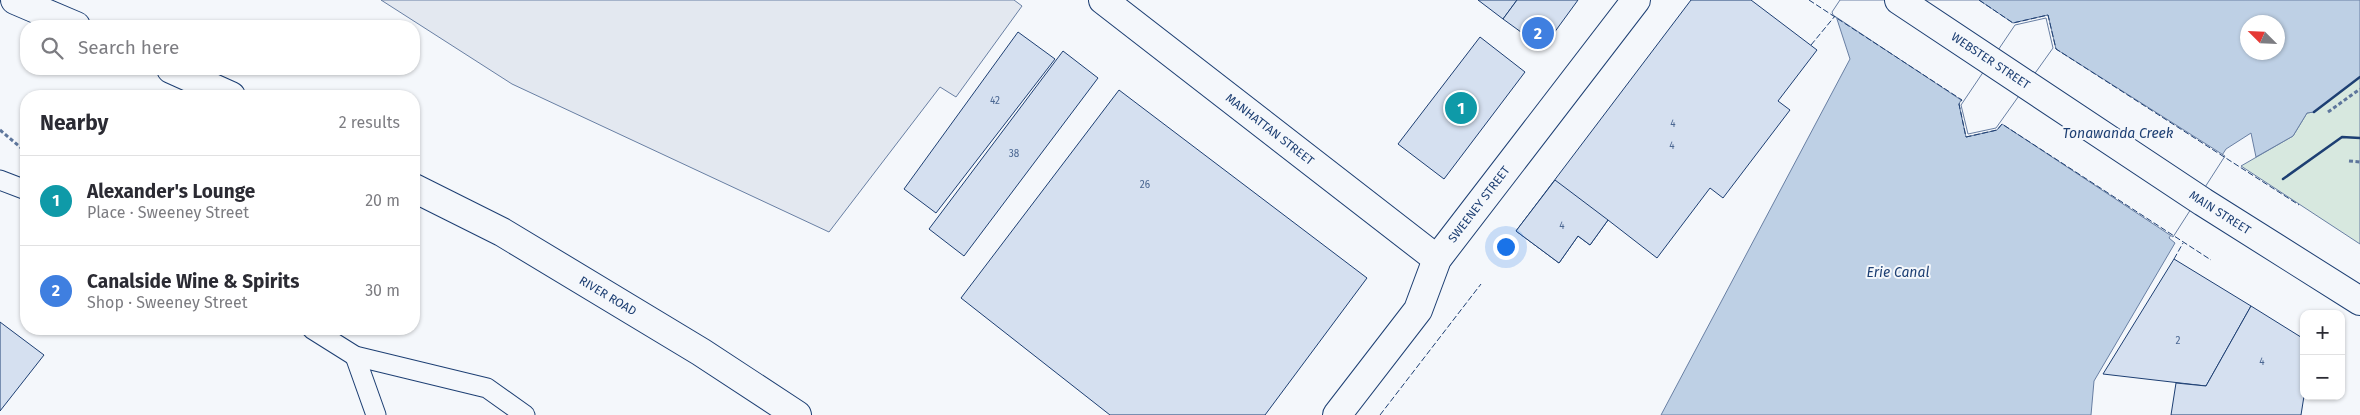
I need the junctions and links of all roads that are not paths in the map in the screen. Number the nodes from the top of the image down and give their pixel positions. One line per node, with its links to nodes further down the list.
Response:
1 (15, 0): 5 (street)
2 (1102, 0): 12 (street, MANHATTAN STREET)
3 (1636, 0): 12 (street, SWEENEY STREET)
4 (1899, 0): 8 (street, WEBSTER STREET)
5 (62, 20)
6 (184, 75): 7 (street)
7 (218, 90)
8 (2082, 122): 13 (street, MAIN STREET)
9 (0, 180): 10 (lane)
10 (20, 188)
11 (420, 191): 18 (street, RIVER ROAD)
12 (1437, 259): 19 (street, SWEENEY STREET)
13 (2360, 301)
14 (322, 335): 15 (lane)
15 (355, 356): 16 (lane); 17 (lane)
16 (376, 415)
17 (525, 415)
18 (797, 415)
19 (1337, 415)

